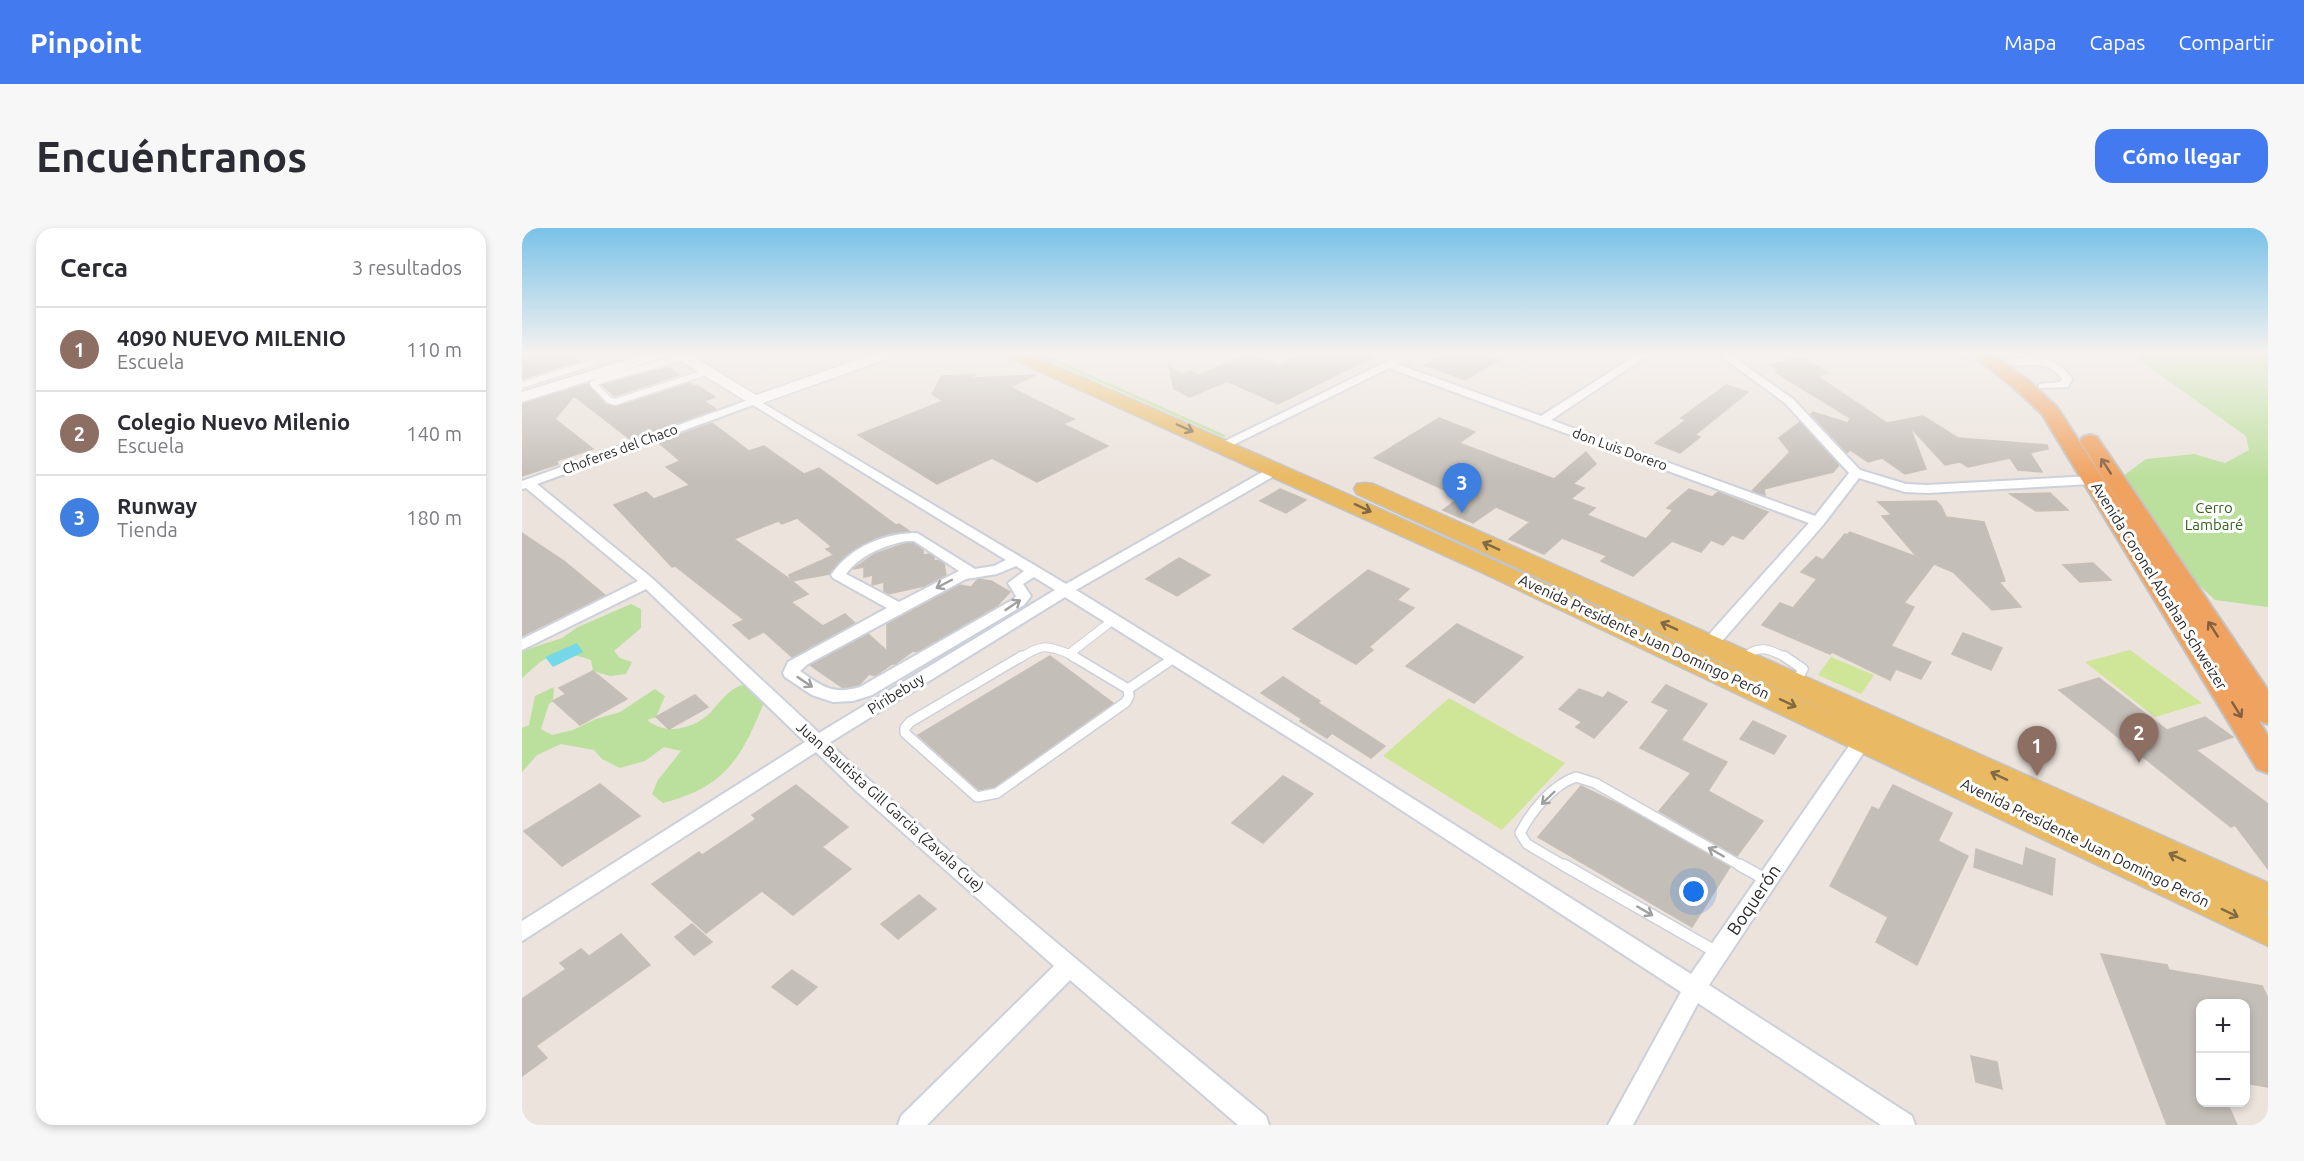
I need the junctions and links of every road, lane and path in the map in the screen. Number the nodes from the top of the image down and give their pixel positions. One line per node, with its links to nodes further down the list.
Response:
1 (605, 396): 2 (lane)
2 (634, 396)
3 (746, 396): 14 (main road)
4 (769, 396): 14 (main road, Choferes del Chaco)
5 (1122, 396): 17 (main road, Avenida Presidente Juan Domingo Perón, one-way to 17)
6 (1145, 396): 17 (main road, Avenida Presidente Juan Domingo Perón)
7 (1323, 396): 17 (street)
8 (1474, 396): 16 (street, don Luis Dorero)
9 (1580, 396): 16 (street)
10 (1781, 396): 19 (street)
11 (2034, 396): 15 (highway)
12 (2042, 396): 15 (highway)
13 (2053, 396): 37 (highway, Avenida Coronel Abrahan Schweizer, one-way to 13)
14 (754, 401): 21 (street, Choferes del Chaco); 23 (street)
15 (2050, 411): 20 (highway, Avenida Coronel Abrahan Schweizer)
16 (1541, 421): 22 (street, don Luis Dorero)
17 (1233, 440): 18 (main road, Avenida Presidente Juan Domingo Perón); 32 (main road, Avenida Presidente Juan Domingo Perón, one-way to 17)
18 (1277, 469): 29 (street, Piribebuy); 38 (main road, Avenida Presidente Juan Domingo Perón, one-way to 38)
19 (1856, 473): 20 (street); 22 (street)
20 (2092, 480): 41 (highway, Avenida Coronel Abrahan Schweizer, one-way to 41)
21 (525, 484): 27 (street, Juan Bautista Gill Garcia (Zavala Cue))
22 (1818, 522): 32 (street)
23 (1018, 560): 24 (street); 25 (street)
24 (1035, 570): 28 (street); 29 (street)
25 (994, 571): 26 (street); 28 (street)
26 (971, 573): 30 (street, one-way to 30); 30 (street)
27 (648, 582): 33 (street); 39 (street, Juan Bautista Gill Garcia (Zavala Cue))
28 (1016, 583): 30 (street, one-way to 28)
29 (1066, 590): 31 (street); 39 (street, Piribebuy)
30 (898, 608)
31 (1113, 620): 34 (lane); 35 (street)
32 (1710, 644): 40 (main road, Avenida Presidente Juan Domingo Perón)
33 (522, 645)
34 (1069, 654): 36 (lane); 36 (lane)
35 (1174, 658): 36 (lane); 48 (street)
36 (1128, 689)
37 (2268, 713)
38 (1864, 738): 40 (street); 42 (street, Boquerón); 44 (main road, Avenida Presidente Juan Domingo Perón, one-way to 44)
39 (818, 742): 45 (street, Piribebuy); 47 (street, Juan Bautista Gill Garcia (Zavala Cue))
40 (1929, 744): 43 (main road, Avenida Presidente Juan Domingo Perón, one-way to 40)
41 (2268, 761)
42 (1767, 880): 46 (street, Boquerón); 46 (lane, one-way to 46)
43 (2268, 899)
44 (2268, 931)
45 (522, 932)
46 (1718, 953): 48 (street, Boquerón)
47 (1069, 966): 49 (street); 50 (street, Juan Bautista Gill Garcia (Zavala Cue))
48 (1695, 987): 51 (street, Boquerón); 52 (street)
49 (910, 1125)
50 (1257, 1125)
51 (1620, 1125)
52 (1904, 1125)

